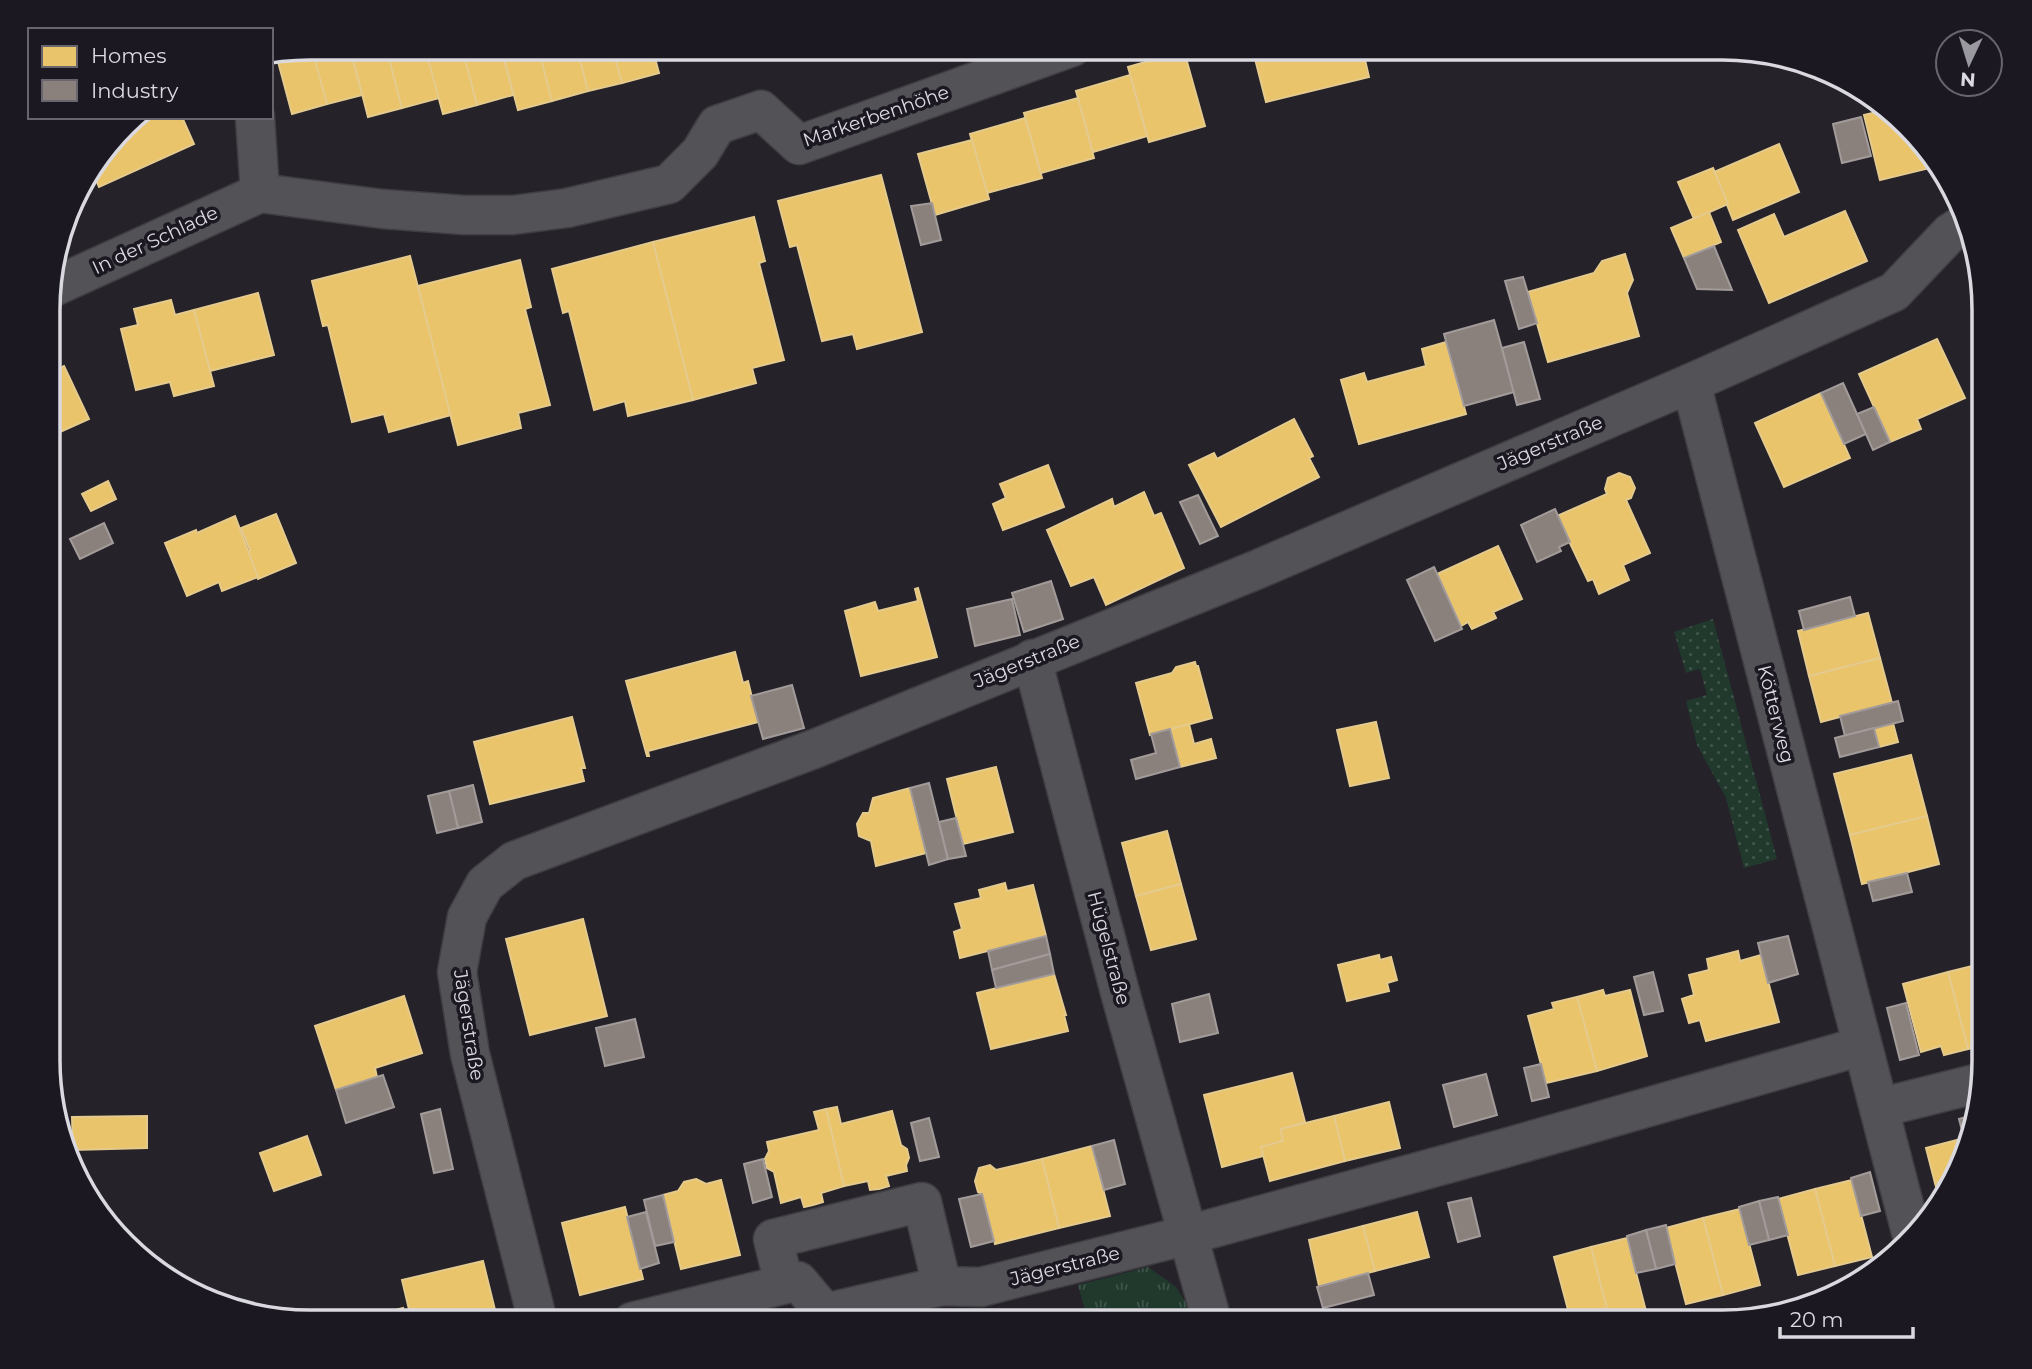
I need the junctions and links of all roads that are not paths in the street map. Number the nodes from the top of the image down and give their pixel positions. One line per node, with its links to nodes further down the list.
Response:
1 (1036, 60): 3 (street, Markerbenhöhe)
2 (255, 119): 3 (street)
3 (260, 193): 5 (street, In der Schlade)
4 (1958, 228): 6 (street, Jägerstraße)
5 (61, 284)
6 (1691, 383): 7 (street, Jägerstraße); 8 (street, Kötterweg)
7 (1032, 659): 12 (street, Hügelstraße); 15 (street, Jägerstraße)
8 (1862, 1046): 10 (street, Kötterweg); 12 (street)
9 (1971, 1085): 10 (street)
10 (1880, 1108): 11 (street, Kötterweg)
11 (1910, 1224)
12 (1188, 1236): 14 (street, Jägerstraße); 19 (street, Hügelstraße)
13 (784, 1284): 14 (street); 16 (street); 17 (street, Jägerstraße)
14 (942, 1286): 18 (street, Jägerstraße)
15 (535, 1310)
16 (680, 1310)
17 (822, 1310)
18 (838, 1310)
19 (1209, 1310)

